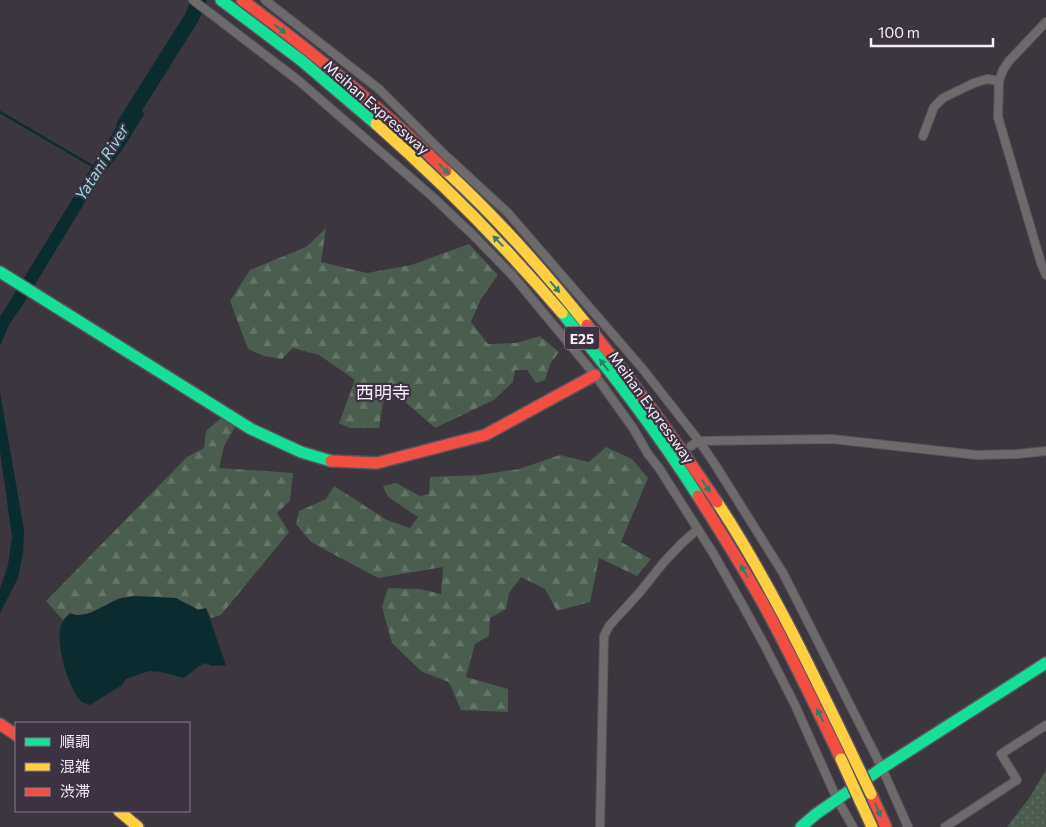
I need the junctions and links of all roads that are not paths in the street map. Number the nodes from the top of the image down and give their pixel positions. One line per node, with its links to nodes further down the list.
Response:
1 (193, 0): 5 (street)
2 (221, 0): 29 (main road, Meihan Expressway / E25, one-way to 2, bridge)
3 (242, 0): 30 (main road, Meihan Expressway / E25, one-way to 30, bridge)
4 (265, 0): 12 (street)
5 (203, 3): 11 (street)
6 (1046, 22): 7 (street)
7 (999, 81): 8 (street); 10 (street)
8 (923, 136)
9 (0, 272): 11 (main road)
10 (1046, 275)
11 (595, 375): 16 (street)
12 (699, 441): 13 (street); 14 (street); 22 (street)
13 (691, 446)
14 (1046, 451)
15 (667, 463): 16 (street)
16 (659, 468): 17 (street)
17 (698, 529): 23 (street); 26 (street)
18 (1046, 663): 22 (main road)
19 (0, 724): 21 (main road)
20 (1046, 724): 32 (street)
21 (15, 734)
22 (882, 768): 23 (main road); 31 (street)
23 (838, 799): 27 (main road); 28 (street)
24 (120, 812): 25 (main road)
25 (138, 827)
26 (600, 827)
27 (801, 827)
28 (853, 827)
29 (872, 827)
30 (886, 827)
31 (908, 827)
32 (945, 827)

